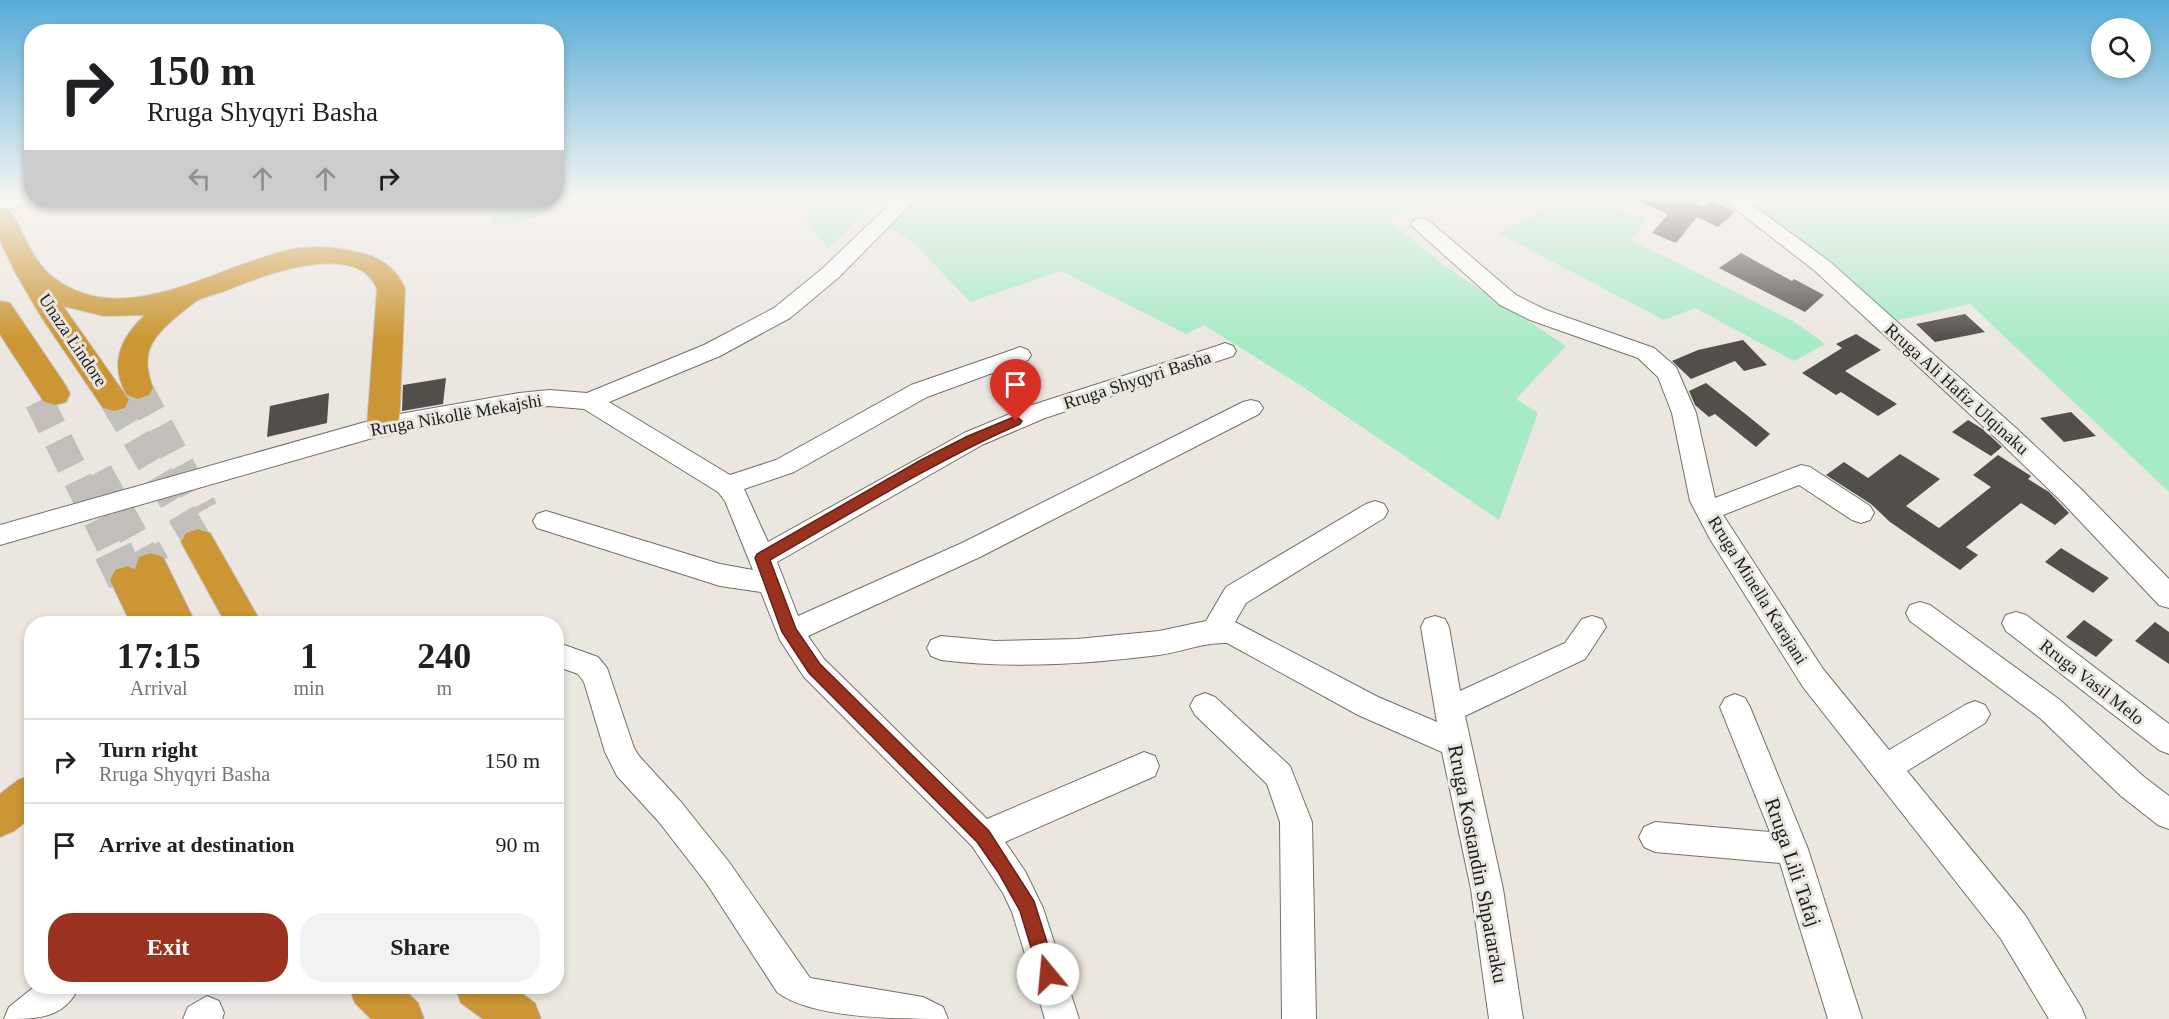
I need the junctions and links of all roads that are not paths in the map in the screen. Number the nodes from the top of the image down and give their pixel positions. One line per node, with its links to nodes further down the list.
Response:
1 (16, 246): 5 (highway, Unaza Lindore)
2 (856, 246): 11 (street)
3 (1445, 246): 16 (street, Rruga Minella Karajani)
4 (1795, 246): 22 (street, Rruga Ali Hafiz Ulqinaku)
5 (29, 272): 6 (highway); 6 (highway, Unaza Lindore)
6 (189, 294): 13 (highway)
7 (6, 321): 10 (highway)
8 (1225, 351): 21 (street, Rruga Shyqyri Basha)
9 (1020, 355): 14 (street)
10 (47, 398)
11 (589, 401): 13 (street, Rruga Nikollë Mekajshi); 14 (street, Rruga Nikollë Mekajshi)
12 (1251, 408): 31 (street)
13 (383, 426): 19 (street, Rruga Nikollë Mekajshi)
14 (728, 485): 21 (street)
15 (1375, 511): 30 (street)
16 (1708, 511): 17 (street); 41 (street, Rruga Minella Karajani)
17 (1862, 513)
18 (546, 521): 21 (street)
19 (0, 536)
20 (207, 538): 26 (highway)
21 (766, 569): 31 (street)
22 (2169, 597)
23 (1920, 613): 44 (street)
24 (147, 616): 25 (highway)
25 (172, 616)
26 (239, 616)
27 (2016, 623): 38 (street, Rruga Vasil Melo)
28 (1435, 627): 36 (street, Rruga Kostandin Shpataraku)
29 (1592, 627): 36 (street)
30 (1216, 630): 32 (street); 39 (street)
31 (790, 632): 46 (street)
32 (941, 648)
33 (564, 657): 57 (street)
34 (1205, 706): 59 (street)
35 (1736, 707): 48 (street, Rruga Lili Tafaj)
36 (1449, 710): 39 (street, Rruga Kostandin Shpataraku)
37 (1975, 714): 41 (street)
38 (2169, 741)
39 (1455, 744): 60 (street, Rruga Kostandin Shpataraku)
40 (1144, 766): 46 (street)
41 (1887, 768): 62 (street, Rruga Minella Karajani)
42 (24, 799): 45 (highway)
43 (24, 809): 45 (highway)
44 (2169, 815)
45 (0, 820)
46 (983, 836): 58 (street)
47 (1655, 837): 48 (street)
48 (1792, 849): 61 (street, Rruga Lili Tafaj)
49 (53, 994): 53 (street)
50 (363, 994): 54 (highway)
51 (378, 994): 55 (highway)
52 (486, 994): 56 (highway)
53 (21, 1019)
54 (385, 1019)
55 (402, 1019)
56 (519, 1019)
57 (931, 1019)
58 (1062, 1019)
59 (1299, 1019)
60 (1506, 1019)
61 (1845, 1019)
62 (2069, 1019)

